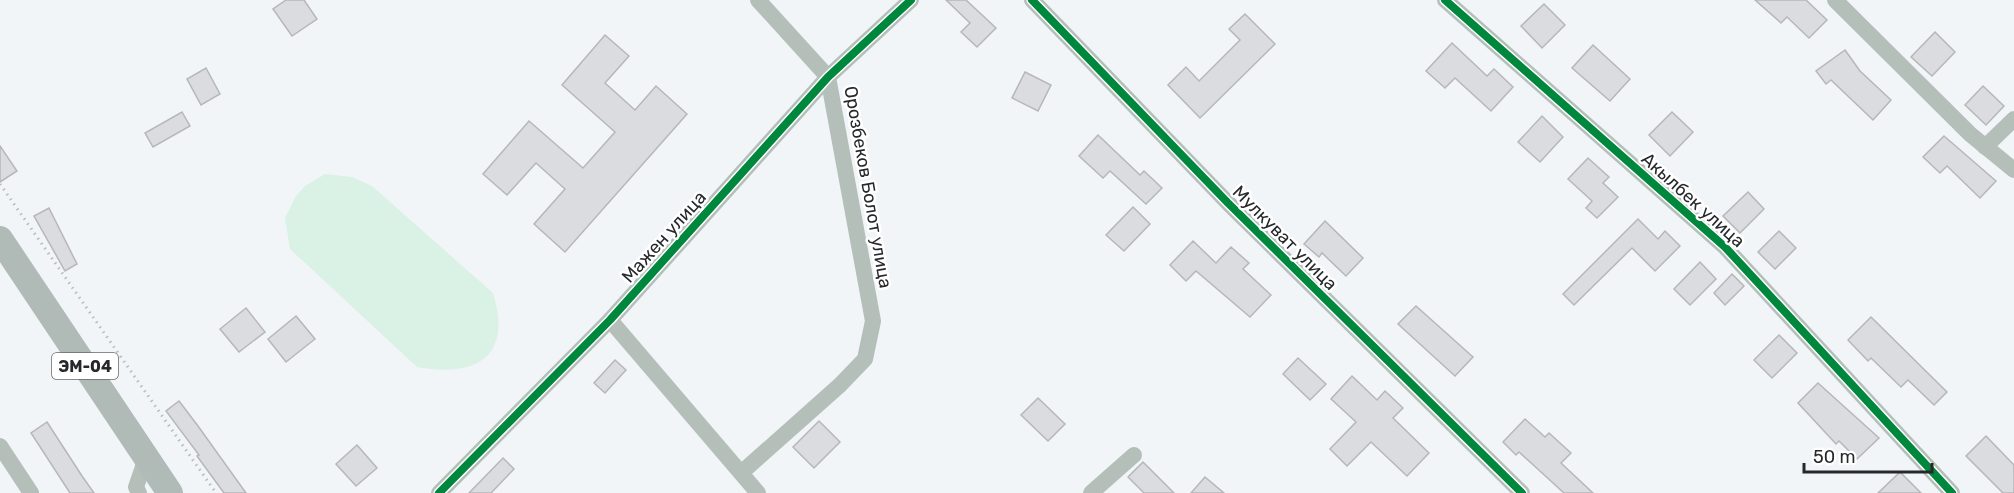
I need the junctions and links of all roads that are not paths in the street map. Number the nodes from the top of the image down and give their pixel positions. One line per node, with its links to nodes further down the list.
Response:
1 (758, 0): 6 (street, Орозбеков Болот улица)
2 (910, 0): 6 (street, Мажен улица)
3 (1032, 0): 22 (street, Мулкуват улица)
4 (1445, 0): 23 (street, Акылбек улица)
5 (1835, 0): 8 (street)
6 (828, 77): 11 (street, Мажен улица); 15 (street, Орозбеков Болот улица)
7 (2014, 118): 8 (street)
8 (1985, 147): 9 (street)
9 (2014, 170)
10 (0, 239): 14 (highway, ЭМ-04)
11 (610, 320): 15 (street); 19 (street, Мажен улица)
12 (0, 446): 16 (street)
13 (1134, 455): 21 (street)
14 (146, 458): 17 (street); 18 (highway, ЭМ-04)
15 (741, 473): 20 (street)
16 (31, 493)
17 (139, 493)
18 (170, 493)
19 (439, 493)
20 (758, 493)
21 (1091, 493)
22 (1522, 493)
23 (1952, 493)

